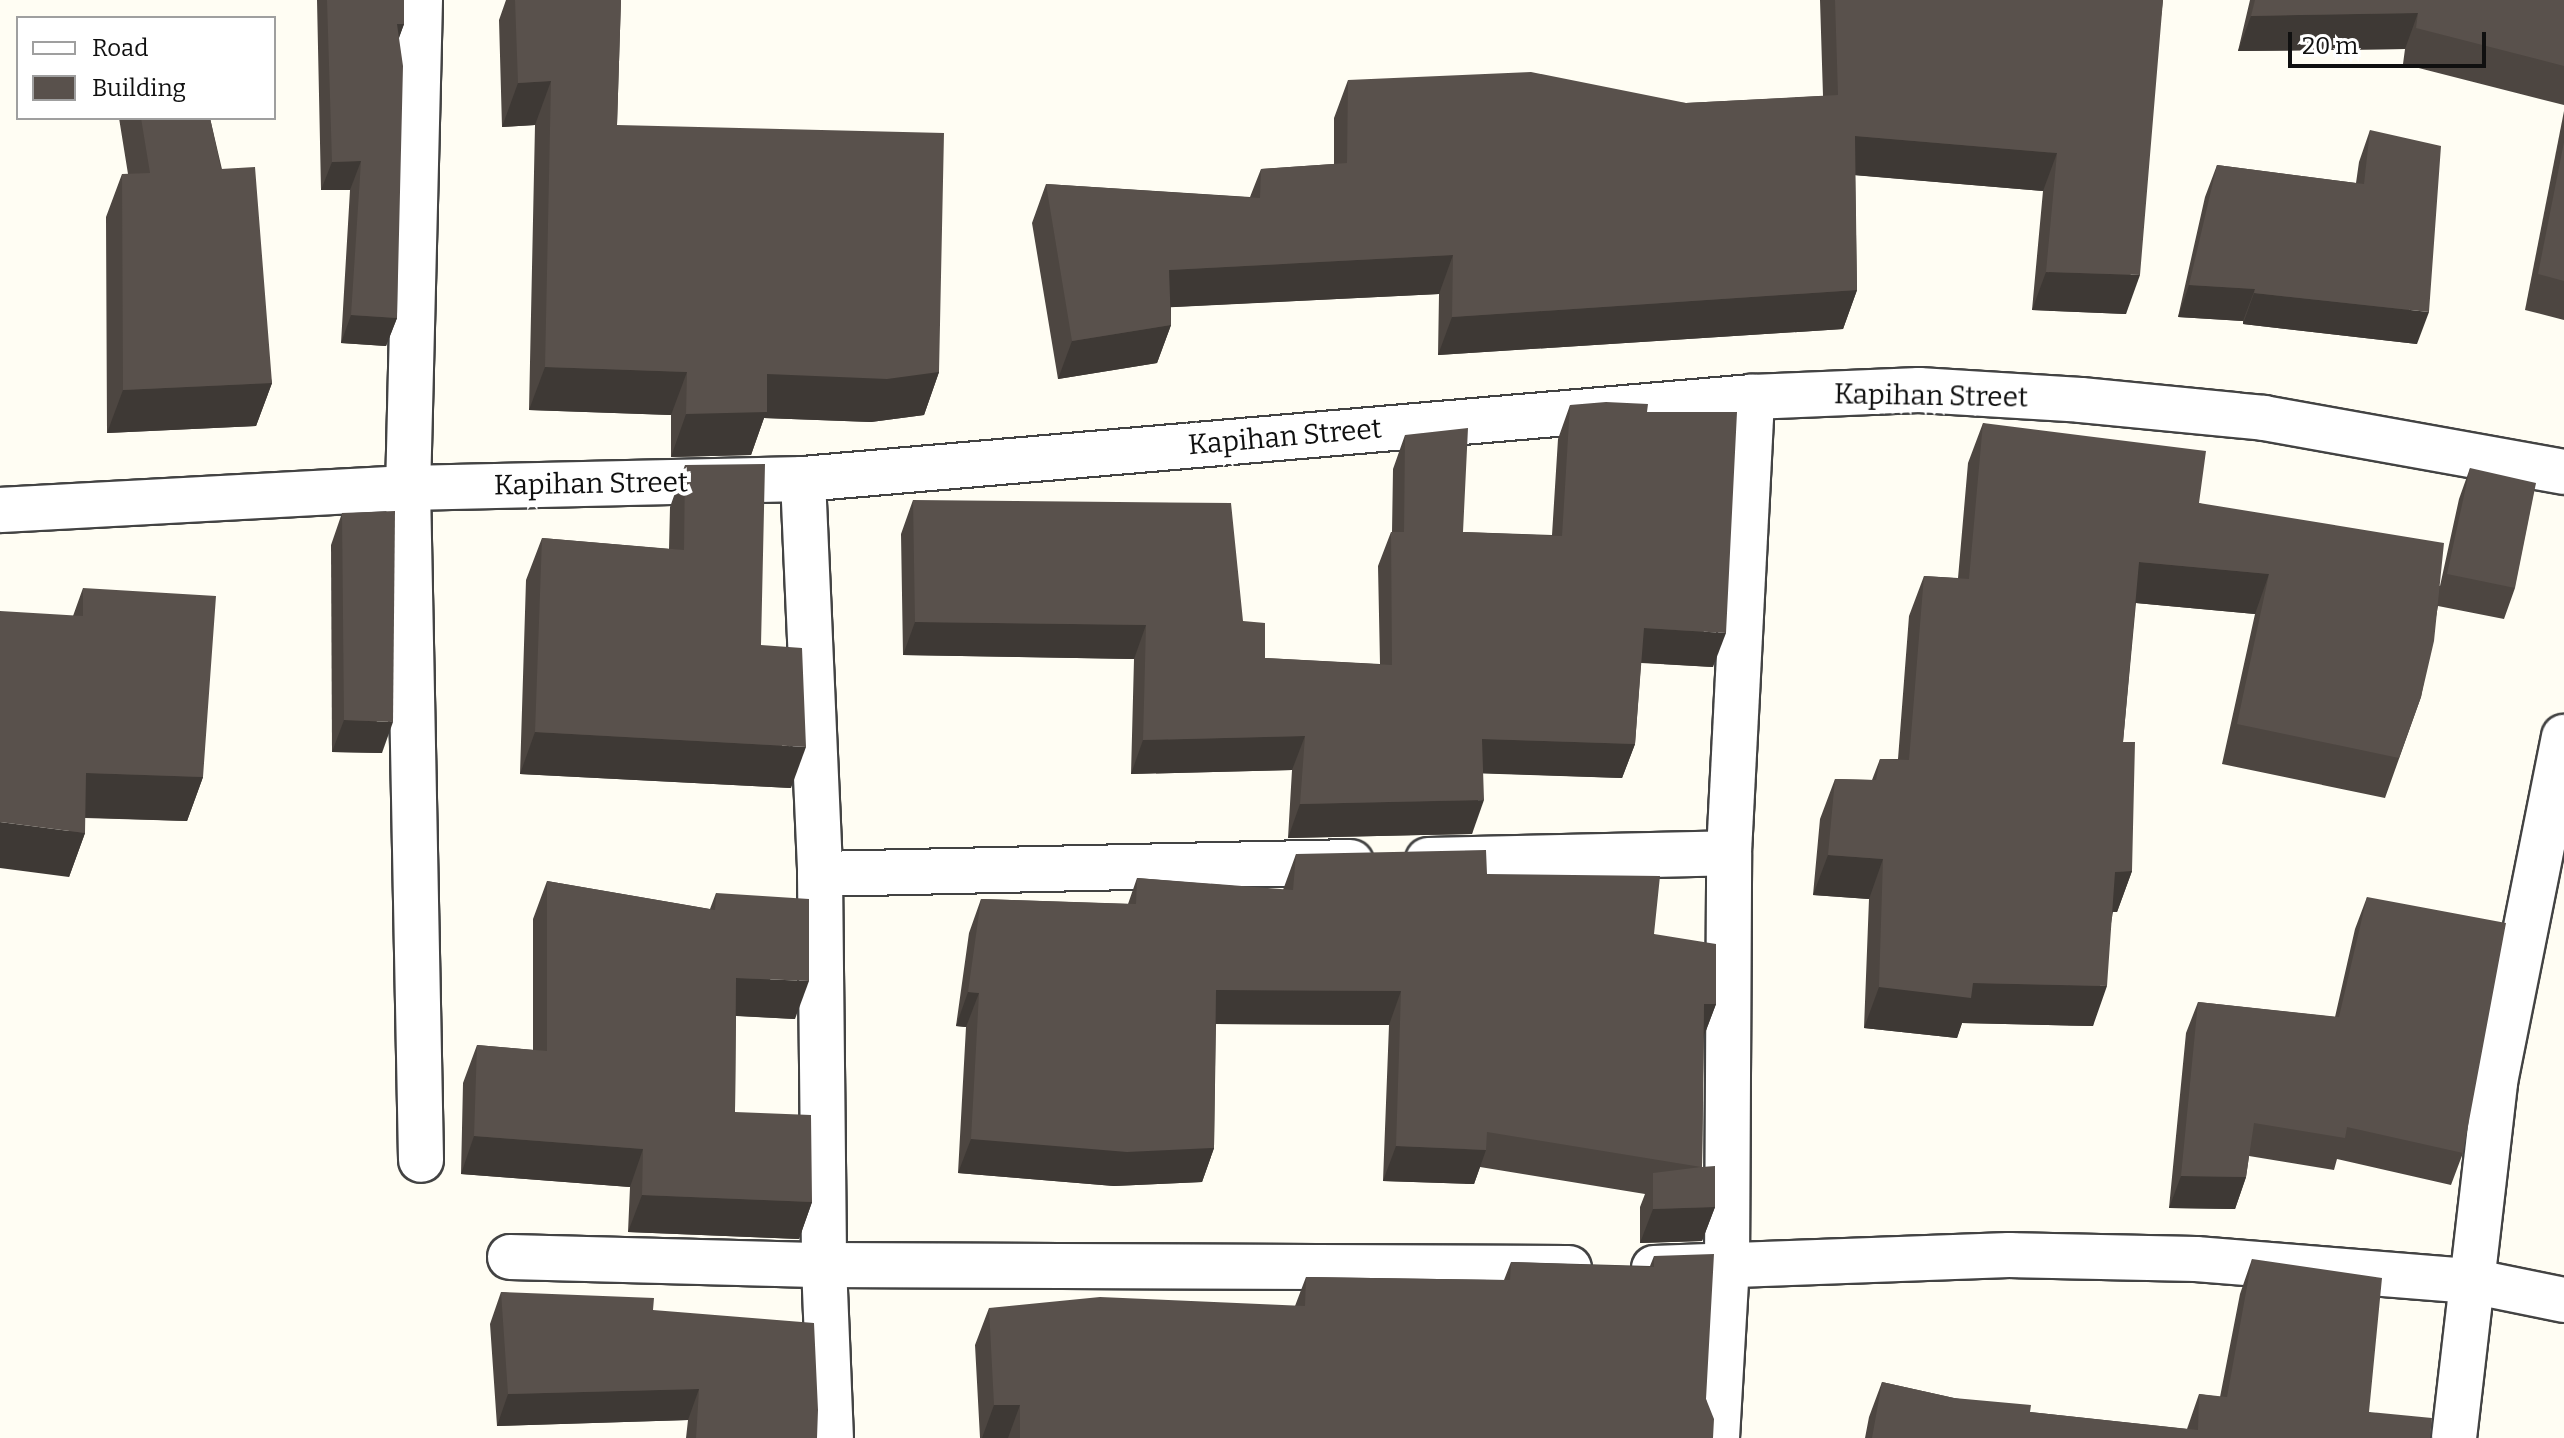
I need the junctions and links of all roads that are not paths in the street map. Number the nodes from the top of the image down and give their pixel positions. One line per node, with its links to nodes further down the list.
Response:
1 (420, 0): 5 (street)
2 (1752, 397): 3 (street, Kapihan Street); 4 (street, Kapihan Street); 8 (street)
3 (2564, 472)
4 (803, 479): 5 (street, Kapihan Street); 9 (street)
5 (408, 488): 6 (street, Kapihan Street); 10 (street)
6 (0, 510)
7 (2564, 737): 14 (street)
8 (1729, 853): 9 (street); 13 (street)
9 (820, 874): 12 (street)
10 (421, 1160)
11 (510, 1257): 12 (street)
12 (824, 1265): 13 (street); 16 (street)
13 (1727, 1267): 14 (street); 17 (street)
14 (2471, 1281): 15 (street); 18 (street)
15 (2564, 1300)
16 (831, 1438)
17 (1717, 1438)
18 (2454, 1438)

